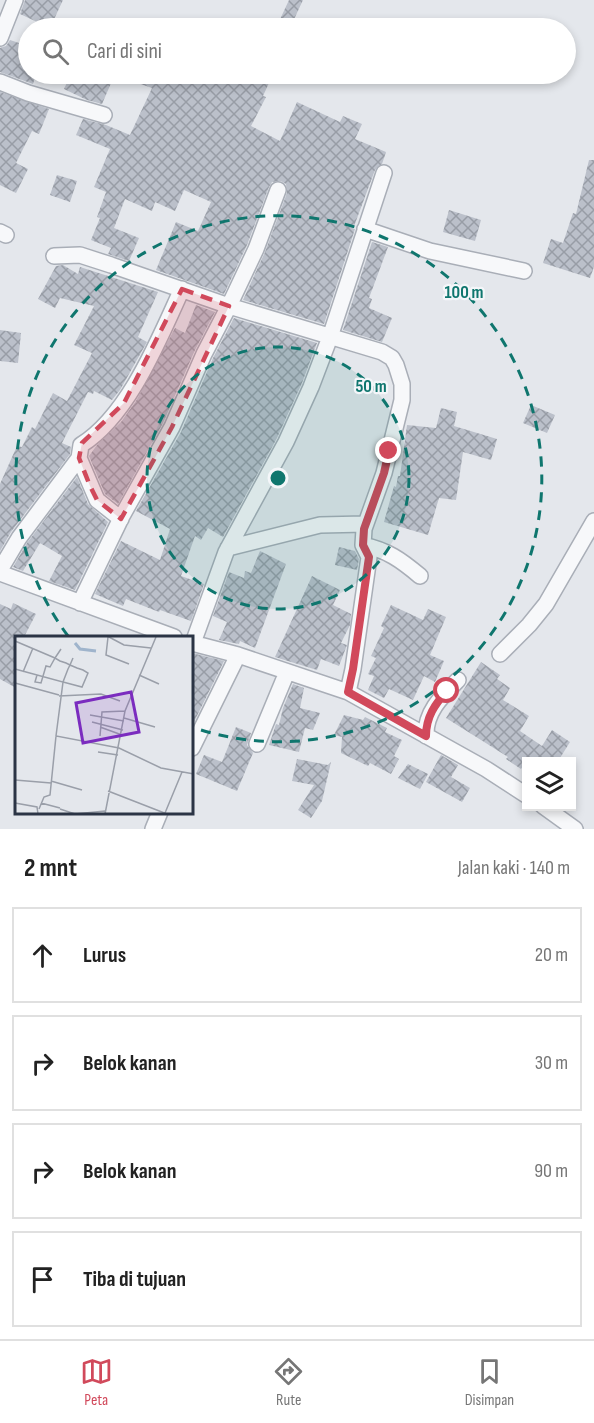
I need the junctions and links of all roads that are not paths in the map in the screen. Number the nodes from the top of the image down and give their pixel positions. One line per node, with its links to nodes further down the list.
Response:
1 (15, 0): 2 (street)
2 (0, 38)
3 (0, 82): 4 (street)
4 (104, 115)
5 (384, 173): 7 (street)
6 (278, 190): 11 (street)
7 (365, 229): 9 (street); 12 (street)
8 (54, 256): 10 (street)
9 (524, 271)
10 (182, 289): 11 (street); 13 (street)
11 (229, 306): 12 (street); 14 (street)
12 (330, 338): 16 (street); 17 (street)
13 (83, 447): 14 (street); 18 (street)
14 (124, 513): 20 (street)
15 (594, 521): 24 (street)
16 (363, 535): 17 (street); 19 (street); 28 (street)
17 (224, 555): 22 (street)
18 (0, 571): 20 (street)
19 (420, 576)
20 (80, 603): 21 (street)
21 (171, 636)
22 (194, 640)
23 (194, 643): 25 (street)
24 (500, 654)
25 (238, 655): 26 (street); 30 (street)
26 (287, 672): 28 (street); 31 (street)
27 (458, 680): 29 (street)
28 (348, 692): 29 (street)
29 (426, 736): 32 (street)
30 (194, 744)
31 (257, 744)
32 (522, 792)
33 (548, 811): 35 (street)
34 (160, 814): 36 (street)
35 (566, 826)
36 (153, 829)

